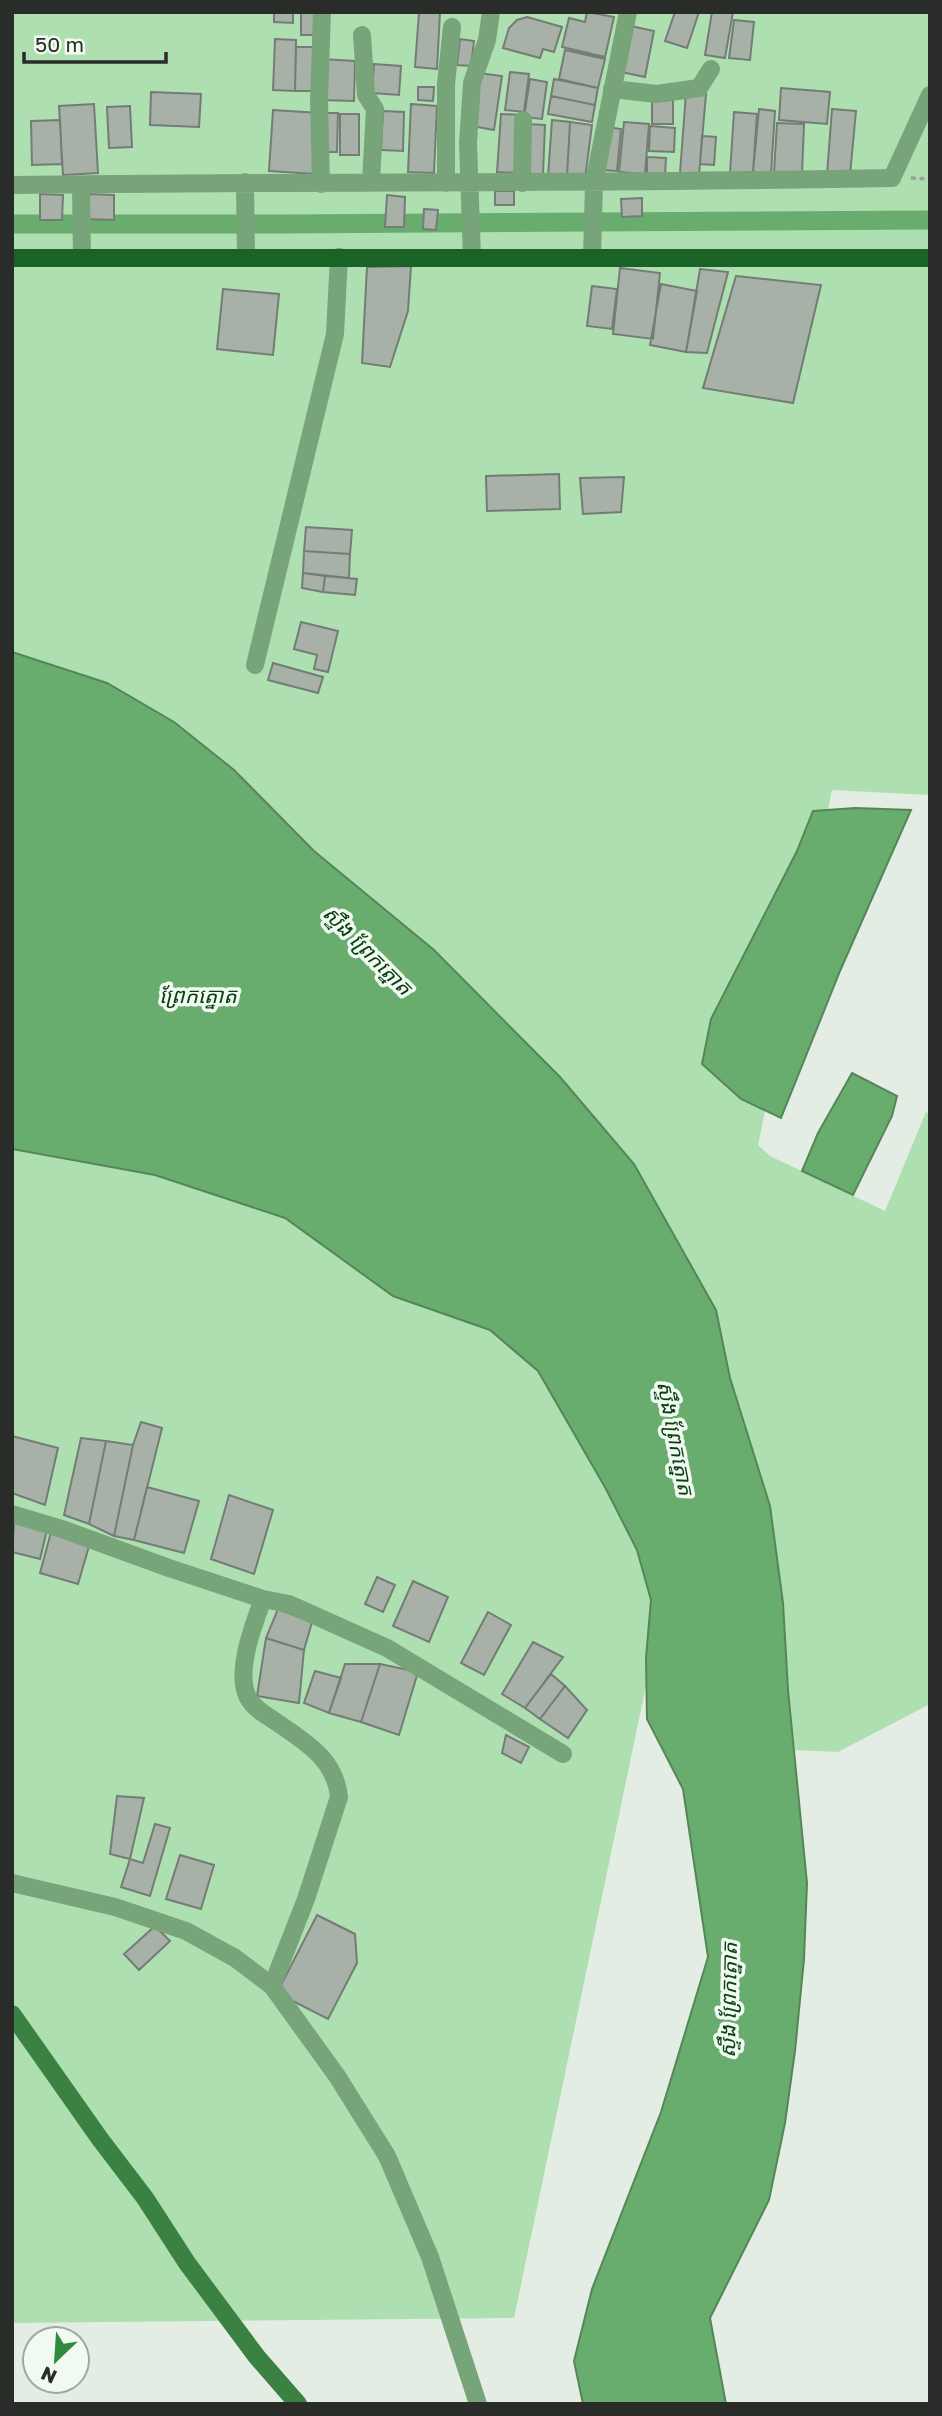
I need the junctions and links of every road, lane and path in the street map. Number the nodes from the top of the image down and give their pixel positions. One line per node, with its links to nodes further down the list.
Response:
1 (323, 12): 13 (street)
2 (491, 12): 18 (street)
3 (628, 12): 7 (street)
4 (452, 27): 11 (street)
5 (362, 35): 10 (street)
6 (711, 69): 7 (street)
7 (612, 89): 17 (street)
8 (930, 94): 17 (street)
9 (523, 120): 12 (street)
10 (371, 181): 11 (street); 13 (street)
11 (446, 183): 18 (street)
12 (522, 183): 17 (street); 18 (street)
13 (321, 184): 16 (street)
14 (12, 185): 15 (street)
15 (81, 185): 16 (street); 22 (street)
16 (245, 189): 19 (street)
17 (594, 189): 24 (street)
18 (469, 190): 23 (street)
19 (246, 256): 20 (main road); 22 (main road)
20 (339, 257): 23 (main road); 26 (street)
21 (12, 258): 22 (main road)
22 (82, 258)
23 (472, 258): 24 (main road)
24 (592, 258): 25 (main road)
25 (930, 258)
26 (255, 665)
27 (12, 1514): 28 (street)
28 (263, 1599): 29 (street); 31 (street)
29 (564, 1754)
30 (12, 1883): 31 (street)
31 (272, 1986): 34 (street)
32 (12, 2014): 33 (main road)
33 (298, 2404)
34 (478, 2404)

